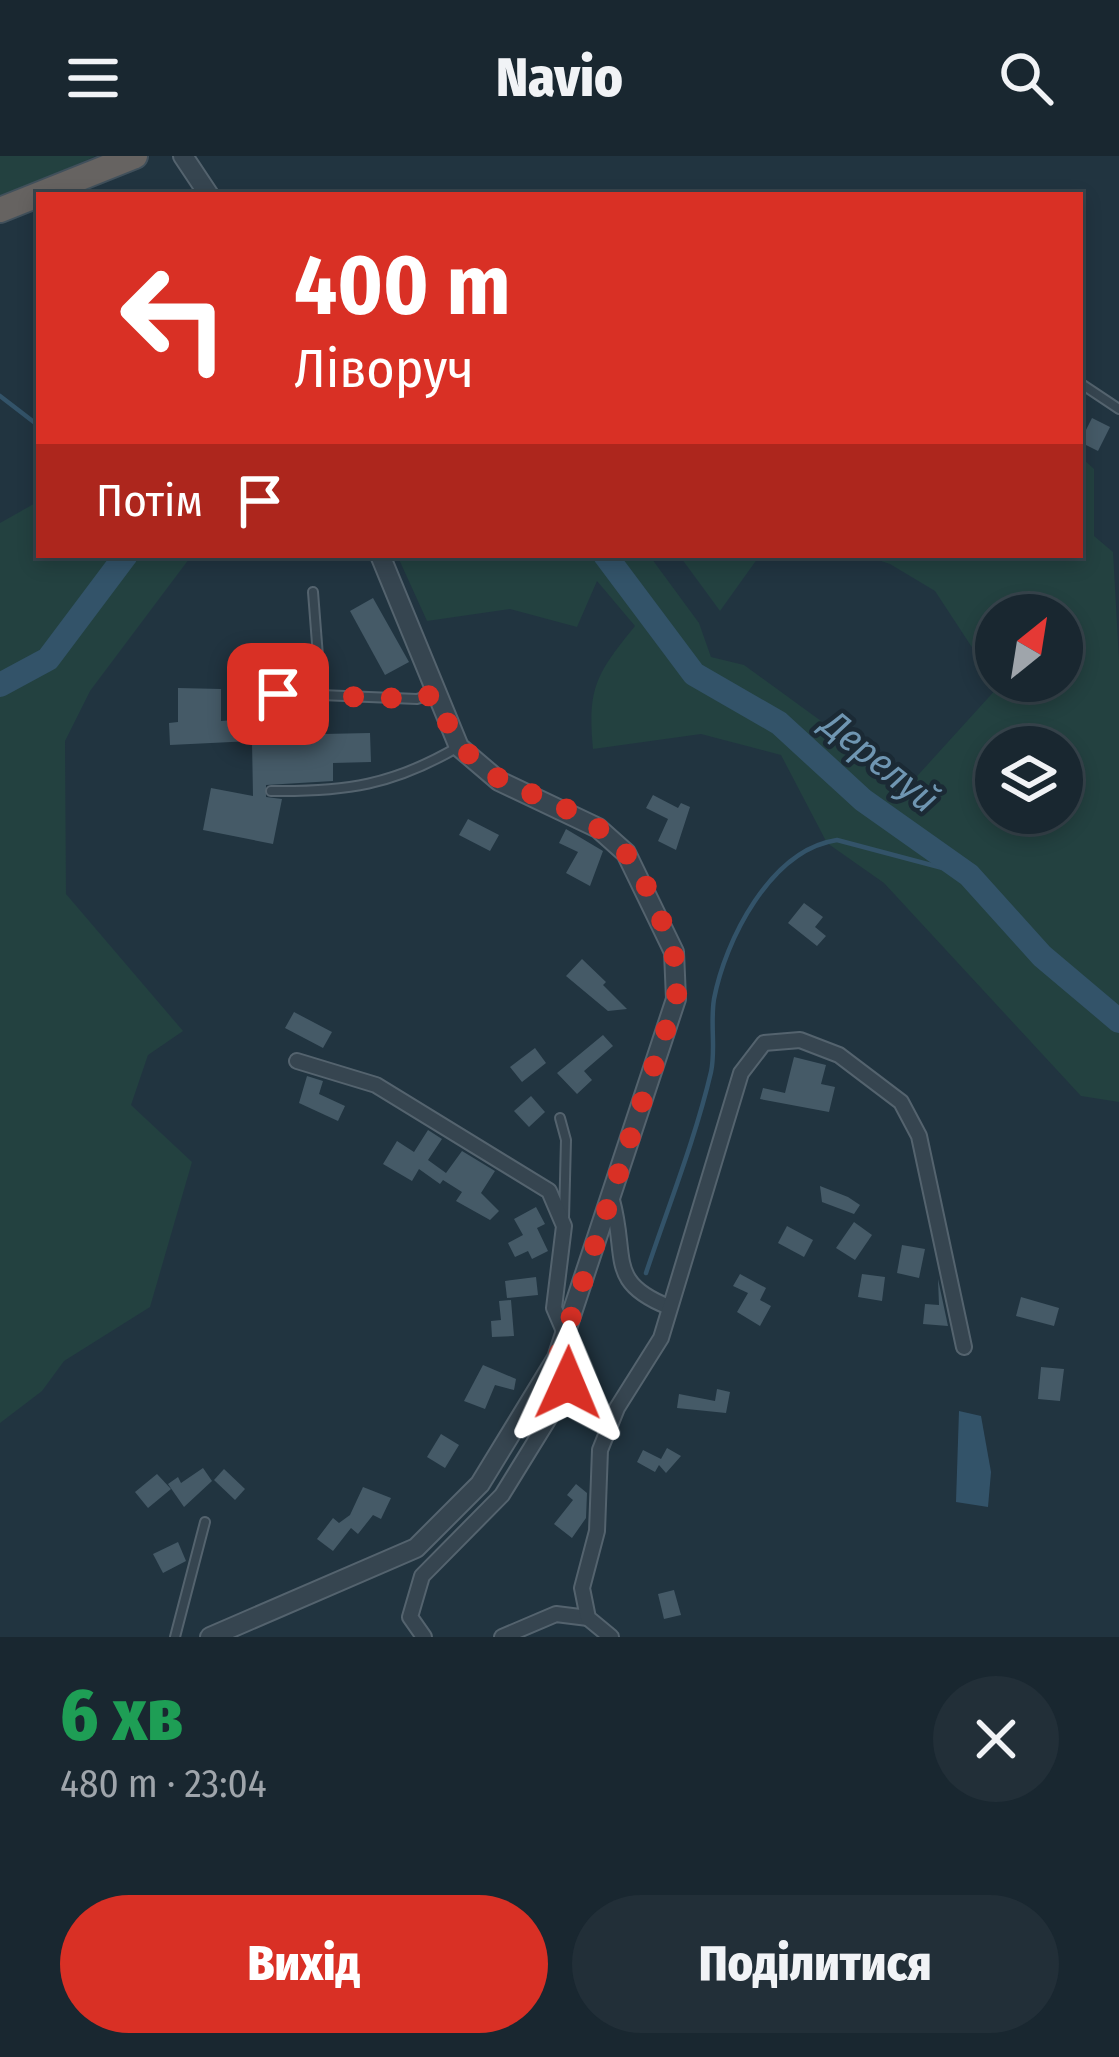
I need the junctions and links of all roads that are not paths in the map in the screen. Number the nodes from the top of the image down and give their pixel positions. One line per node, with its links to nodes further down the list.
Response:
1 (135, 156): 3 (highway)
2 (183, 156): 4 (street)
3 (45, 192)
4 (207, 192)
5 (36, 196): 6 (highway)
6 (0, 210)
7 (1083, 385): 8 (lane)
8 (1119, 409)
9 (381, 558): 12 (street)
10 (313, 592): 13 (lane)
11 (235, 693): 13 (lane)
12 (435, 694): 13 (lane); 14 (street)
13 (321, 695)
14 (459, 747): 15 (lane); 18 (street)
15 (271, 791)
16 (297, 1061): 19 (street)
17 (560, 1118): 19 (lane)
18 (612, 1200): 20 (street); 21 (street)
19 (564, 1226): 21 (street)
20 (669, 1307): 22 (street); 24 (street)
21 (562, 1345): 26 (street); 27 (street)
22 (964, 1347)
23 (206, 1522): 25 (lane)
24 (588, 1618): 28 (street); 29 (street)
25 (175, 1637)
26 (210, 1637)
27 (424, 1637)
28 (502, 1637)
29 (611, 1637)

